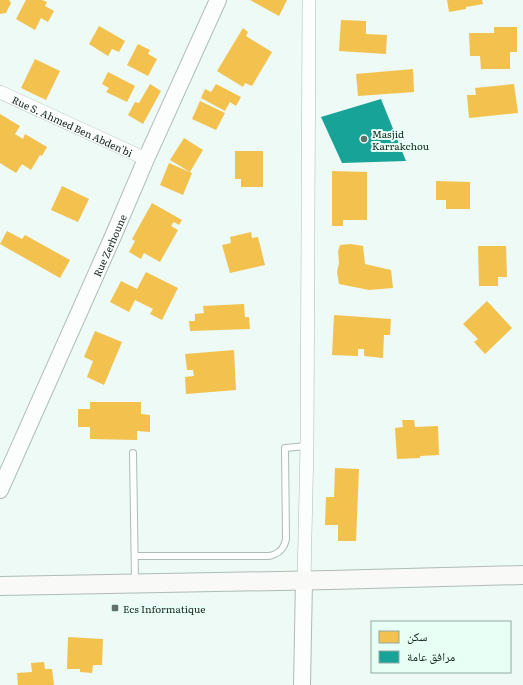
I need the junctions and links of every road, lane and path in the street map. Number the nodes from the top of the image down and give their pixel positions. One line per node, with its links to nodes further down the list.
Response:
1 (218, 0): 4 (street, Rue Zerhoune)
2 (309, 0): 5 (street)
3 (0, 92): 4 (street, Rue S. Ahmed Ben Abden'bi)
4 (146, 159): 7 (street, Rue Zerhoune)
5 (307, 446): 8 (lane); 10 (street)
6 (133, 453): 8 (lane)
7 (0, 490)
8 (135, 556): 11 (lane)
9 (523, 575): 10 (main road)
10 (304, 580): 11 (main road); 13 (street)
11 (135, 583): 12 (main road)
12 (0, 586)
13 (302, 685)

